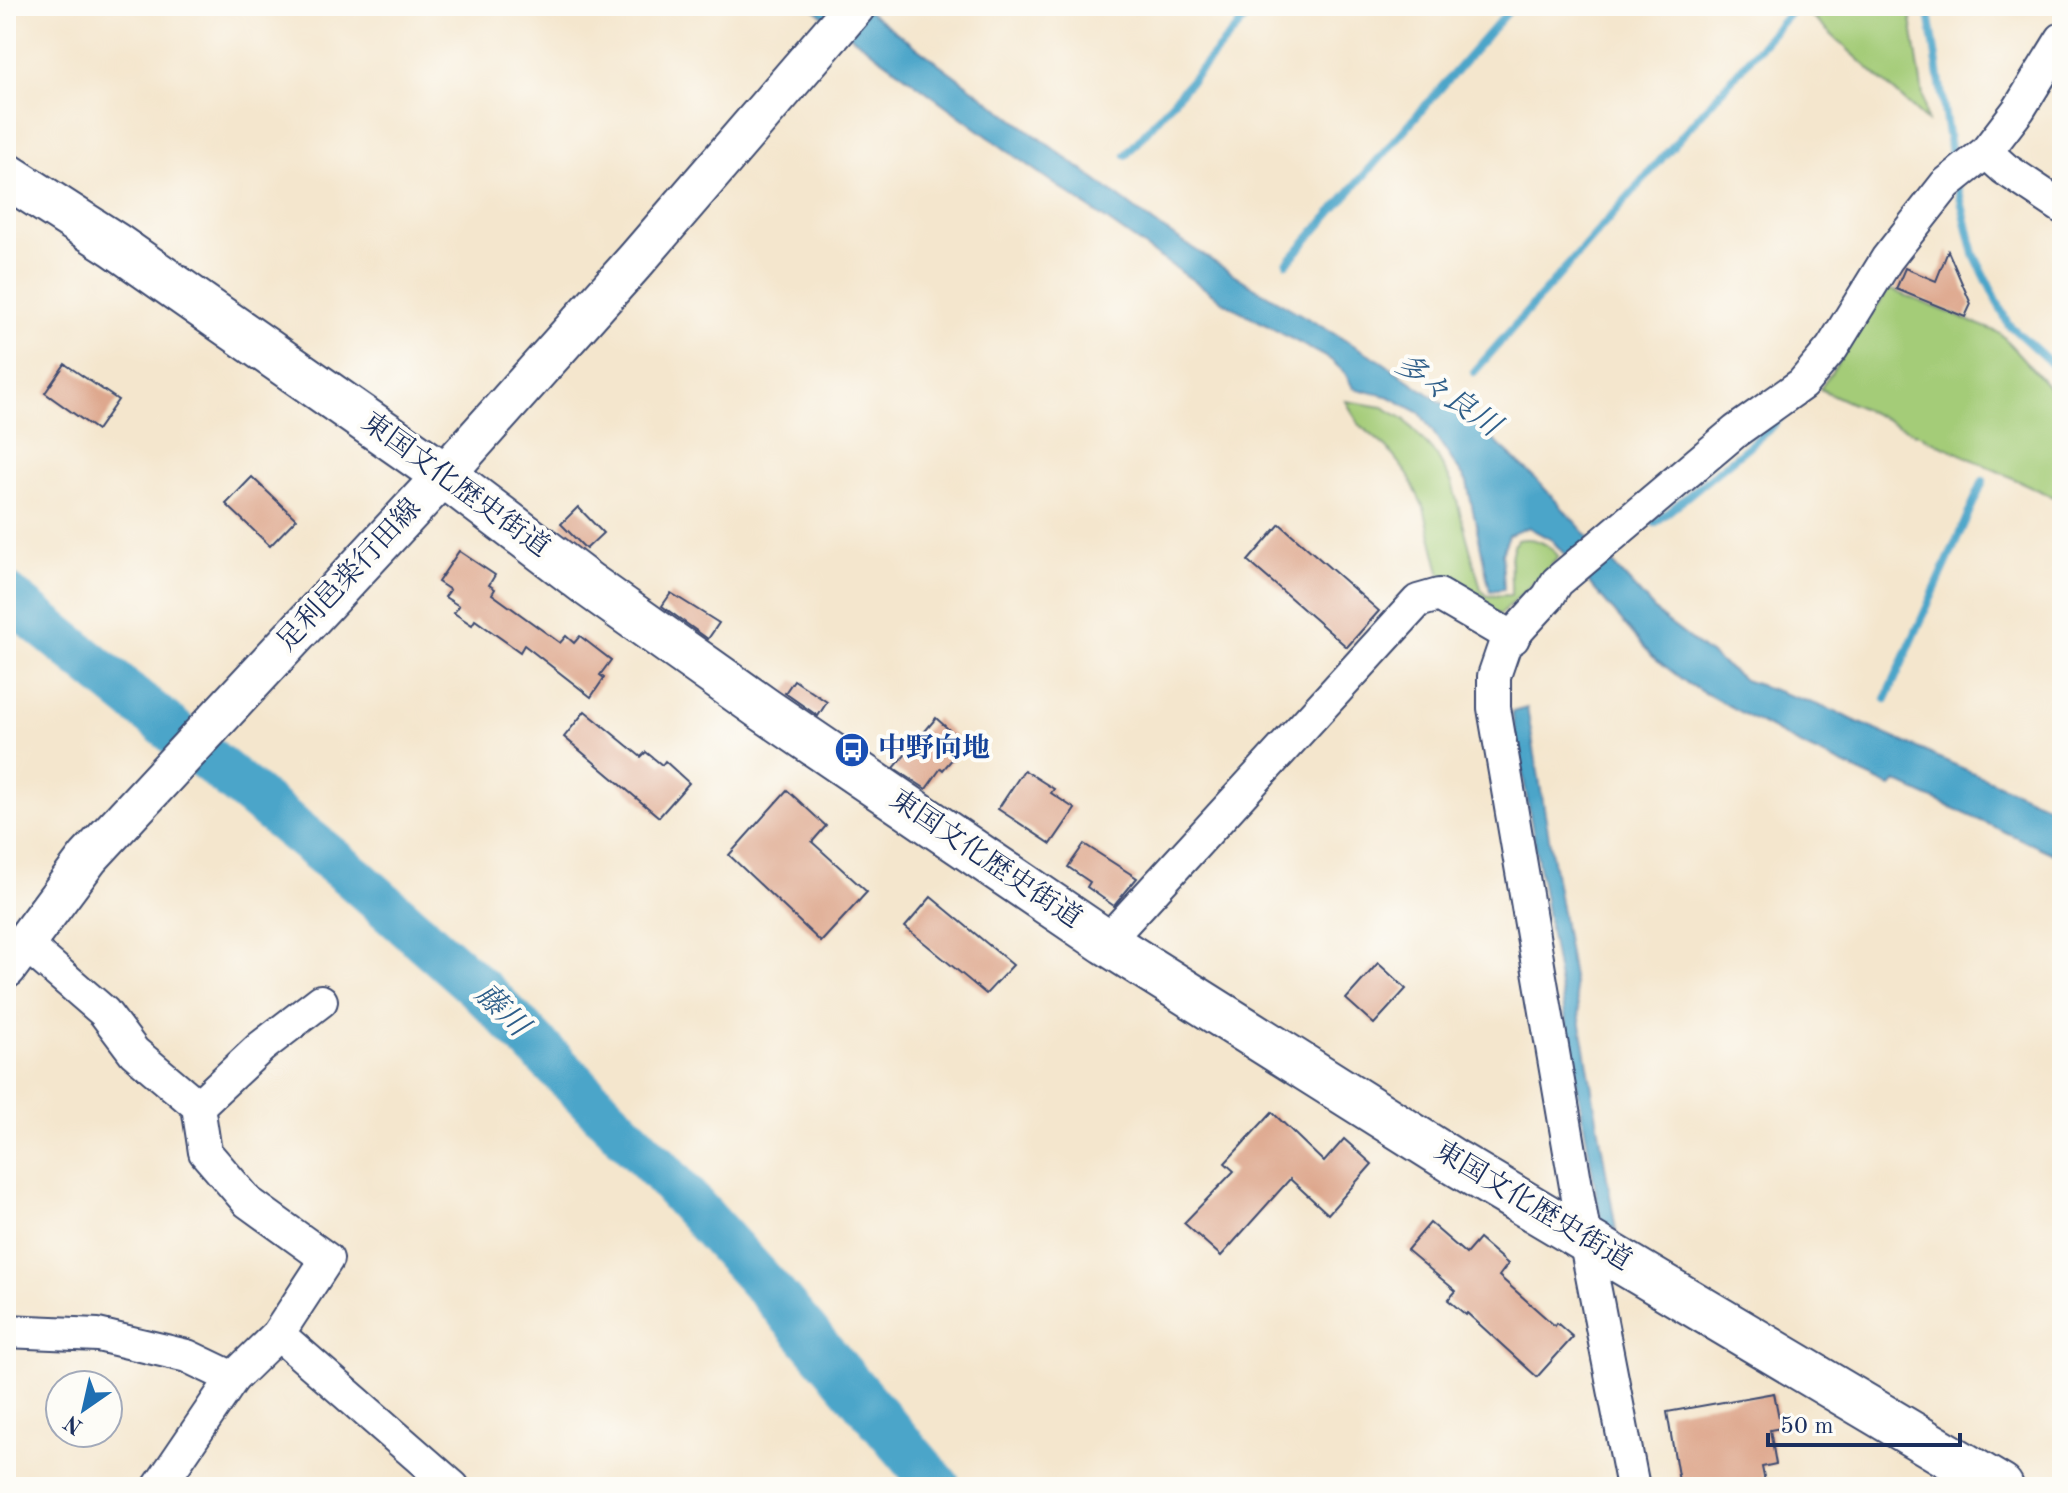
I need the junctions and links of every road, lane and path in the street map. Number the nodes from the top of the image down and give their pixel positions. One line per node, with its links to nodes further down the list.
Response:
1 (855, 6): 6 (main road, 足利邑楽行田線)
2 (2062, 39): 3 (street)
3 (1986, 152): 5 (street); 7 (street)
4 (6, 175): 6 (highway, 東国文化歴史街道)
5 (2062, 207)
6 (444, 475): 8 (highway, 東国文化歴史街道); 9 (main road, 足利邑楽行田線)
7 (1513, 638): 8 (street); 12 (street)
8 (1106, 942): 12 (highway, 東国文化歴史街道)
9 (15, 955): 11 (street)
10 (321, 1001): 11 (street)
11 (198, 1106): 14 (street)
12 (1585, 1239): 18 (street); 19 (highway, 東国文化歴史街道)
13 (6, 1331): 15 (street)
14 (278, 1334): 15 (street); 16 (street)
15 (233, 1378): 17 (street)
16 (440, 1483)
17 (159, 1487)
18 (1633, 1487)
19 (2001, 1487)

